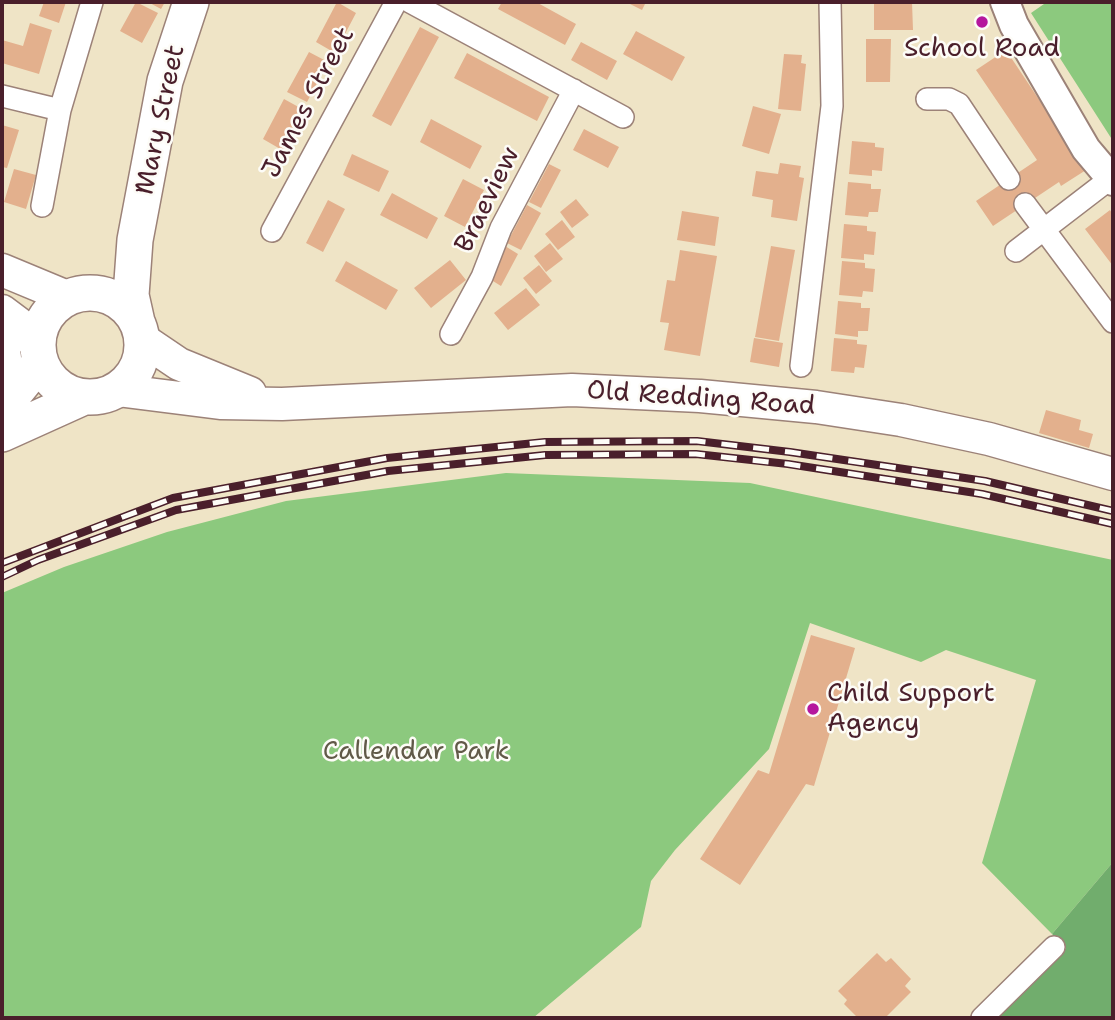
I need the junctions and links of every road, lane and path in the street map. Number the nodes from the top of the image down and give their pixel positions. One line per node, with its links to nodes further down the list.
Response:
1 (92, 2): 10 (street)
2 (191, 2): 18 (main road, Mary Street)
3 (396, 2): 16 (street, James Street)
4 (410, 2): 7 (street)
5 (830, 2): 26 (street, Old Redding Road)
6 (1005, 2): 13 (street)
7 (575, 90): 11 (street); 24 (street, Braeview)
8 (2, 96): 10 (street)
9 (927, 99): 12 (street)
10 (60, 110): 15 (street)
11 (623, 117)
12 (1009, 179)
13 (1112, 180): 17 (street)
14 (1026, 204): 17 (street)
15 (41, 206)
16 (272, 230)
17 (1043, 230): 19 (street); 22 (street)
18 (135, 240): 21 (main road, Mary Street); 23 (main road, Mary Street)
19 (1016, 251)
20 (4, 270): 21 (main road)
21 (64, 291): 23 (main road); 25 (main road)
22 (1113, 322)
23 (139, 330): 27 (main road); 28 (main road, Old Redding Road)
24 (451, 334)
25 (15, 344): 27 (main road); 29 (main road)
26 (802, 366)
27 (100, 394): 28 (main road, Old Redding Road); 30 (main road)
28 (282, 404): 31 (main road, Old Redding Road)
29 (2, 409)
30 (2, 434)
31 (1113, 474)
32 (1054, 947): 33 (street)
33 (982, 1018)

